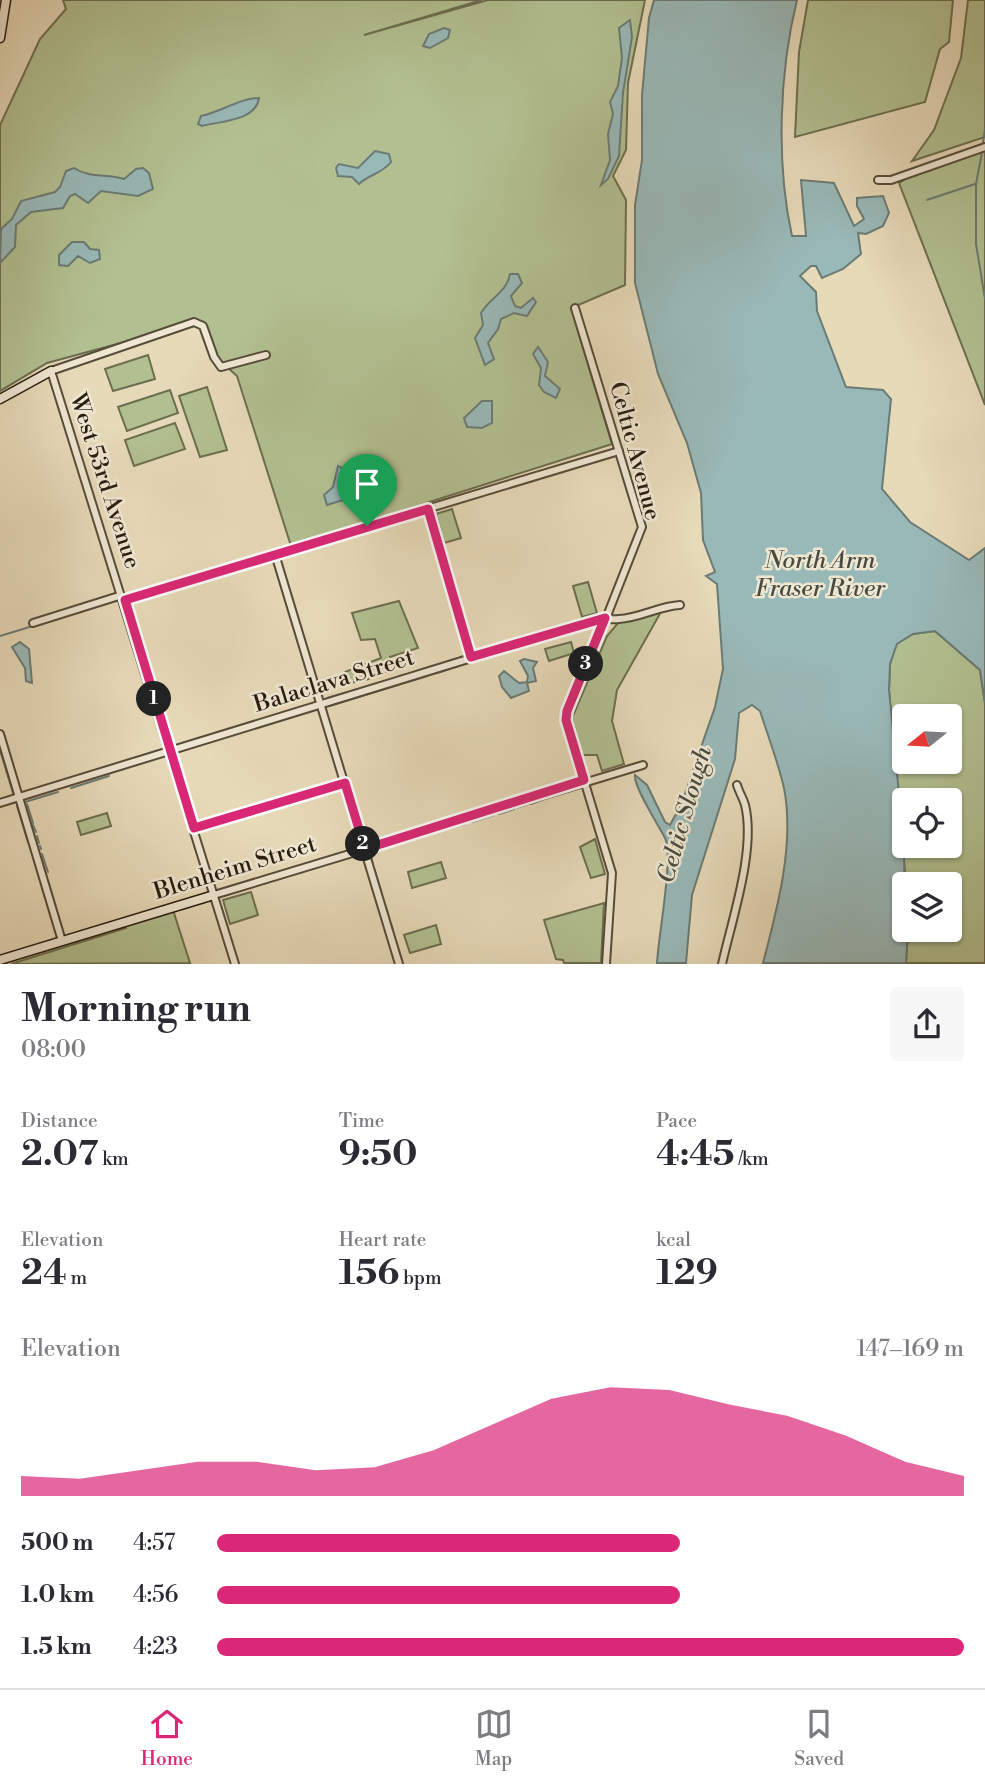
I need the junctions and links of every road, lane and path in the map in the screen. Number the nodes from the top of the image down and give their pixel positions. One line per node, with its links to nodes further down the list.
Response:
1 (6, 0): 2 (street)
2 (2, 16): 3 (street)
3 (0, 38)
4 (985, 147): 5 (street)
5 (878, 180)
6 (575, 308): 10 (street, Celtic Avenue)
7 (266, 355): 8 (street)
8 (51, 371): 9 (street); 13 (street, West 53rd Avenue)
9 (0, 399)
10 (619, 451): 11 (street); 15 (street, Celtic Avenue)
11 (428, 509): 12 (street); 17 (street)
12 (275, 554): 13 (street); 18 (street)
13 (125, 600): 16 (street); 20 (street, West 53rd Avenue)
14 (680, 605): 15 (street, Balaclava Street)
15 (605, 618): 17 (street, Balaclava Street); 22 (street, Celtic Avenue)
16 (33, 622)
17 (471, 657): 18 (street, Balaclava Street)
18 (321, 704): 20 (street, Balaclava Street); 23 (street)
19 (0, 734): 25 (street)
20 (170, 752): 25 (street, Balaclava Street); 27 (street, West 53rd Avenue)
21 (643, 765): 22 (street, Blenheim Street)
22 (584, 780): 28 (street, Blenheim Street); 34 (street, Celtic Avenue)
23 (345, 783): 27 (street); 28 (street)
24 (737, 785): 35 (street)
25 (19, 798): 26 (street, Balaclava Street); 30 (street)
26 (0, 803)
27 (194, 828): 29 (street, West 53rd Avenue)
28 (365, 849): 29 (street, Blenheim Street); 33 (street)
29 (214, 895): 30 (street, Blenheim Street); 32 (street, West 53rd Avenue)
30 (62, 940): 31 (street, Blenheim Street)
31 (0, 960)
32 (235, 964)
33 (400, 964)
34 (607, 964)
35 (722, 964)

